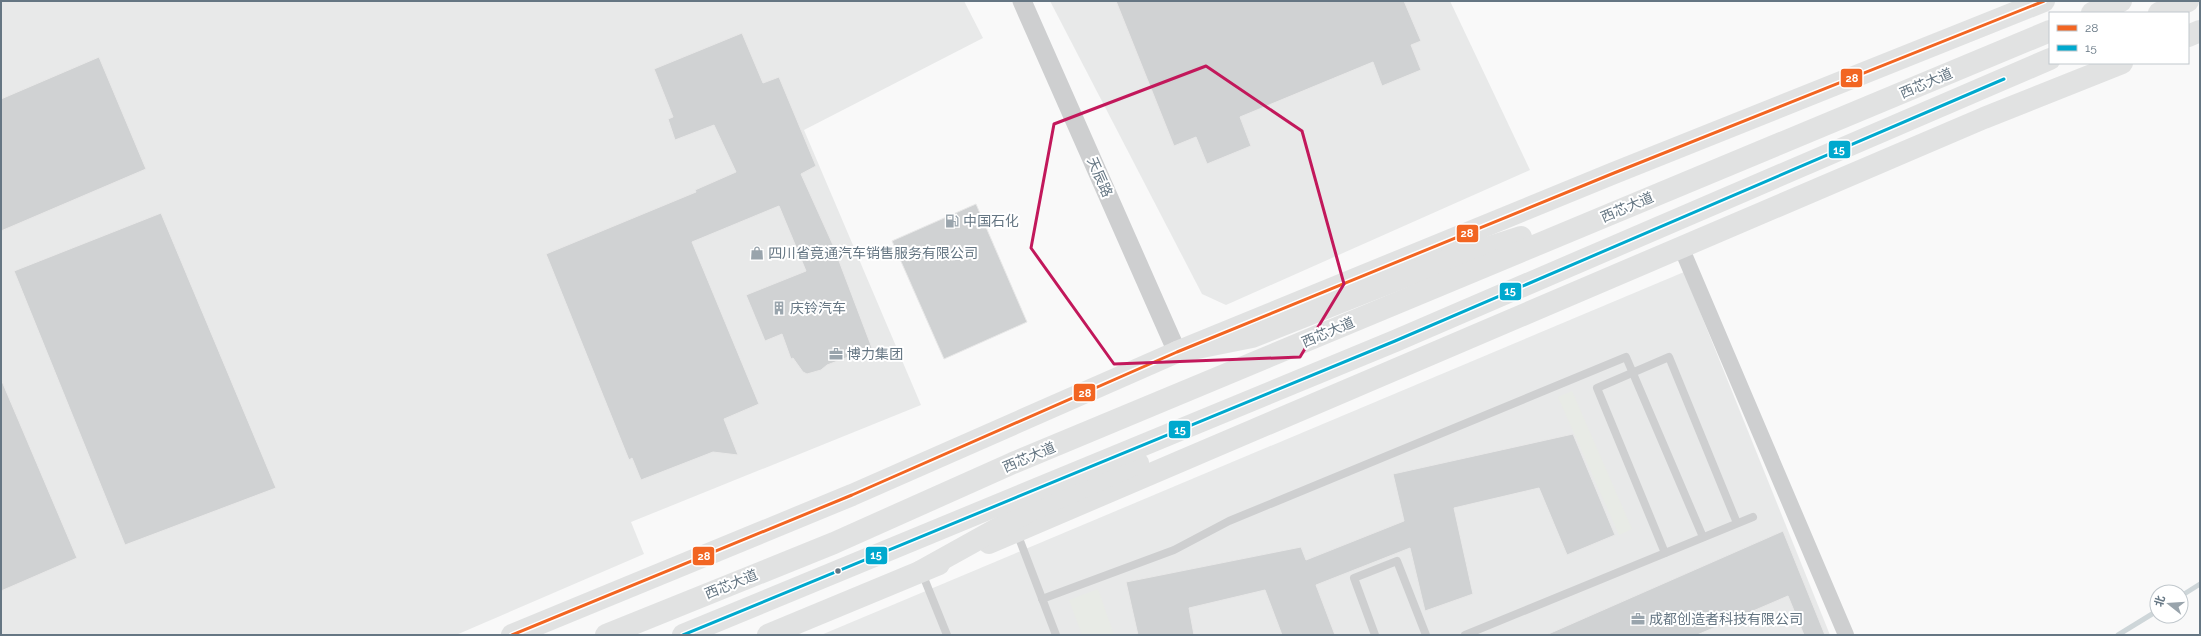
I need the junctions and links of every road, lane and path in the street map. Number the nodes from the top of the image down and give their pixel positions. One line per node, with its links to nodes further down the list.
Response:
1 (1022, 1): 15 (street, 天辰路)
2 (2044, 1): 15 (main road)
3 (2121, 1): 5 (main road)
4 (2188, 1): 6 (main road)
5 (2094, 12)
6 (2161, 12)
7 (2049, 31): 12 (main road, 西芯大道)
8 (2200, 31): 9 (main road)
9 (2189, 36)
10 (2049, 59): 14 (main road, 西芯大道)
11 (2119, 64): 13 (main road)
12 (1667, 190): 15 (main road); 25 (main road, 西芯大道)
13 (1681, 247): 19 (main road); 33 (street)
14 (1395, 341): 22 (main road); 26 (main road, 西芯大道)
15 (1177, 352): 24 (main road)
16 (1633, 373): 18 (lane); 20 (lane); 21 (lane); 23 (lane)
17 (1753, 517): 18 (lane)
18 (1737, 523): 20 (lane)
19 (1016, 531): 22 (main road); 23 (lane)
20 (1703, 537): 21 (lane)
21 (1665, 553): 32 (lane)
22 (921, 571): 27 (main road); 28 (lane)
23 (1042, 599): 29 (lane)
24 (512, 635)
25 (606, 635)
26 (683, 635)
27 (768, 635)
28 (947, 635)
29 (1056, 635)
30 (1375, 635): 31 (lane)
31 (1426, 635)
32 (1465, 635)
33 (1846, 635)

